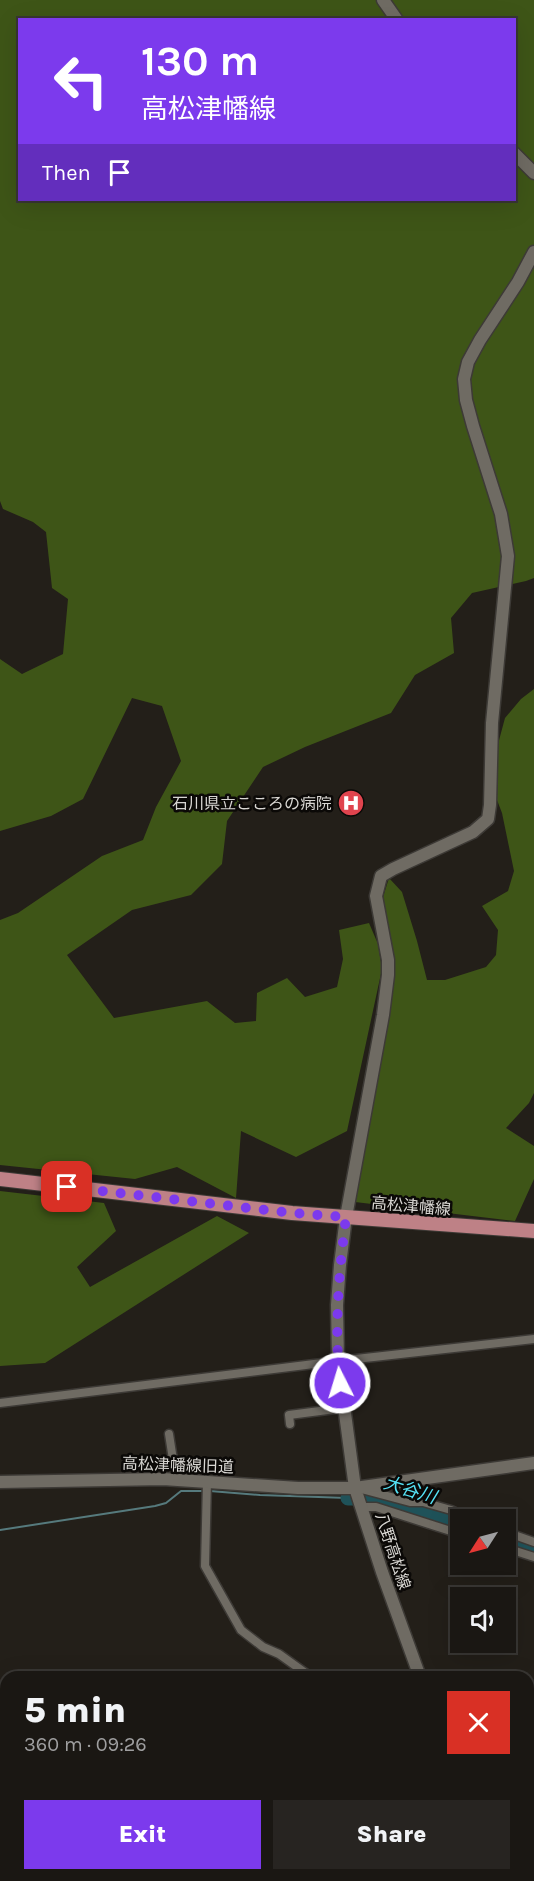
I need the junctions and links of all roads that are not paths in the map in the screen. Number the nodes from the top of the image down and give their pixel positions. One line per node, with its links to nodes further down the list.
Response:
1 (383, 0): 2 (street)
2 (396, 18)
3 (516, 155): 4 (street)
4 (534, 173)
5 (534, 252): 7 (street, 八野高松線)
6 (0, 1179): 7 (main road, 高松津幡線)
7 (346, 1217): 8 (main road, 高松津幡線); 10 (street, 八野高松線)
8 (534, 1231)
9 (534, 1339): 10 (street)
10 (338, 1361): 11 (street); 12 (street, 八野高松線)
11 (0, 1403)
12 (343, 1408): 13 (street); 19 (street, 八野高松線)
13 (290, 1424)
14 (170, 1434): 16 (street)
15 (534, 1463): 19 (street, 高松津幡線旧道)
16 (176, 1479): 17 (street, 高松津幡線旧道); 18 (street, 高松津幡線旧道)
17 (0, 1482)
18 (207, 1484): 19 (street, 高松津幡線旧道); 26 (street)
19 (358, 1497): 20 (street); 21 (street); 27 (street, 八野高松線)
20 (450, 1510)
21 (450, 1531)
22 (516, 1536): 23 (street)
23 (534, 1542)
24 (516, 1551): 25 (street)
25 (534, 1557)
26 (303, 1671)
27 (418, 1671)

